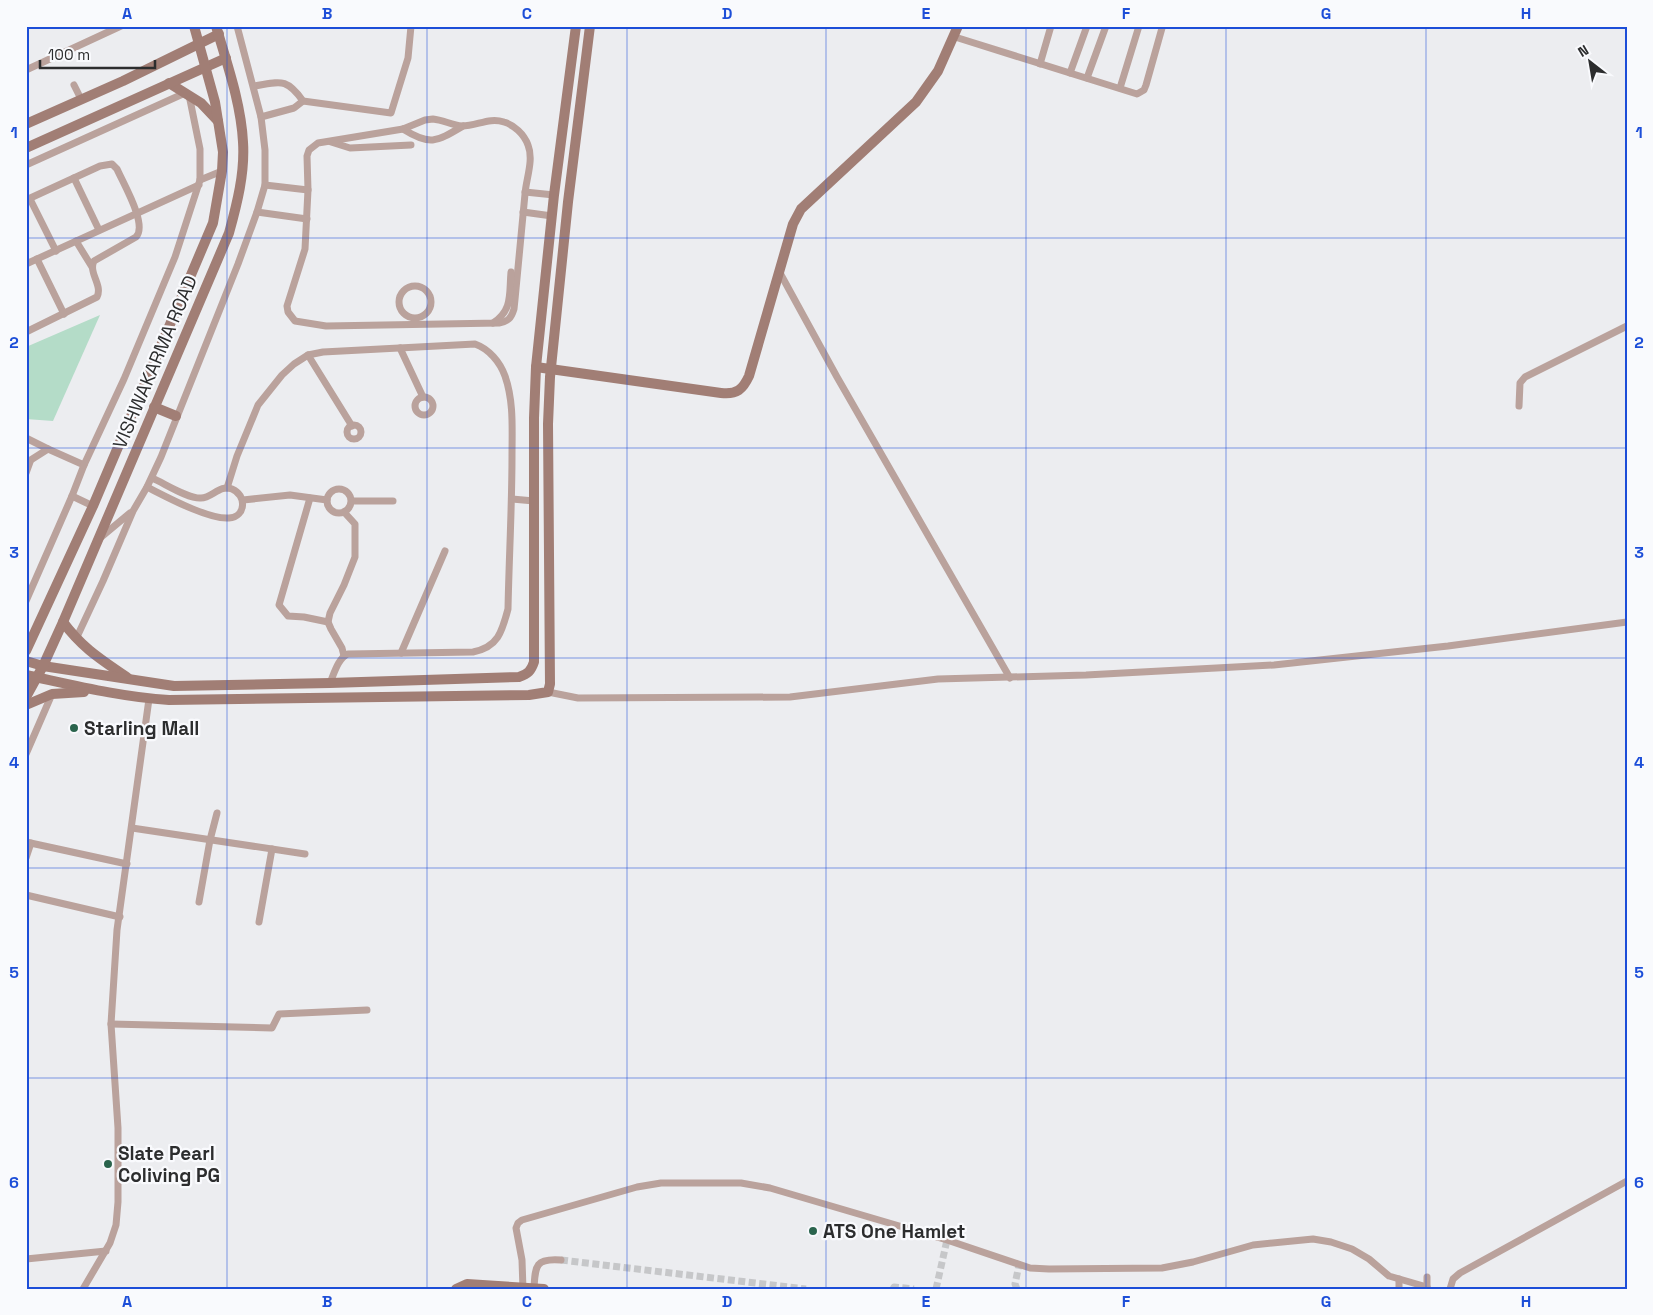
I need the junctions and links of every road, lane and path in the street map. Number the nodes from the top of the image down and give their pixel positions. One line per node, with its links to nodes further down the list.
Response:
1 (121, 26): 19 (street)
2 (194, 26): 15 (street, VISHWAKARMA ROAD)
3 (237, 26): 24 (street)
4 (412, 26): 28 (street)
5 (576, 26): 44 (street)
6 (590, 26): 70 (street)
7 (958, 26): 14 (street)
8 (1051, 26): 17 (street)
9 (1087, 26): 20 (street)
10 (1106, 26): 21 (street)
11 (1139, 26): 25 (street)
12 (1162, 28): 25 (street)
13 (217, 30): 15 (street); 16 (street, VISHWAKARMA ROAD)
14 (954, 37): 17 (street); 58 (street)
15 (199, 43): 18 (street, VISHWAKARMA ROAD); 27 (street)
16 (226, 58): 18 (street); 73 (street, VISHWAKARMA ROAD)
17 (1040, 64): 20 (street)
18 (206, 68): 22 (street); 30 (street, VISHWAKARMA ROAD)
19 (26, 70)
20 (1070, 74): 21 (street)
21 (1087, 78): 25 (street)
22 (169, 84): 26 (street); 36 (street)
23 (74, 85): 27 (street)
24 (254, 86): 28 (street); 29 (street)
25 (1120, 88)
26 (187, 94): 30 (street); 37 (street); 40 (street)
27 (81, 99): 31 (street)
28 (303, 101): 29 (street)
29 (261, 117): 41 (street)
30 (218, 122): 38 (street, VISHWAKARMA ROAD)
31 (26, 124)
32 (463, 126): 33 (street); 33 (street); 43 (street)
33 (403, 128): 34 (street)
34 (329, 141): 35 (street); 42 (street)
35 (411, 145)
36 (26, 148)
37 (26, 165)
38 (222, 171): 40 (street); 92 (street, VISHWAKARMA ROAD)
39 (74, 178): 45 (street); 48 (street); 51 (street)
40 (199, 182): 48 (street); 79 (street)
41 (264, 186): 42 (street); 46 (street)
42 (308, 190): 50 (street)
43 (525, 192): 44 (street); 47 (street)
44 (554, 195): 49 (street)
45 (28, 199): 53 (street)
46 (257, 212): 50 (street); 74 (street)
47 (523, 212): 49 (street); 62 (street)
48 (137, 213): 51 (street); 56 (street)
49 (552, 216): 69 (street)
50 (307, 219): 64 (street)
51 (99, 230): 52 (street)
52 (76, 241): 53 (street); 56 (street)
53 (56, 250): 54 (street)
54 (37, 259): 55 (street); 59 (street)
55 (26, 264)
56 (92, 267): 59 (street)
57 (511, 272): 62 (street)
58 (780, 273): 70 (street); 109 (street)
59 (64, 314): 66 (street)
60 (406, 315): 61 (street); 61 (street); 64 (street)
61 (424, 316): 63 (street)
62 (492, 323): 63 (street)
63 (429, 324): 64 (street)
64 (403, 325)
65 (1627, 326): 72 (street)
66 (26, 332)
67 (400, 348): 68 (street); 71 (street); 86 (street)
68 (308, 355): 75 (street); 83 (street)
69 (536, 367): 70 (street); 91 (street)
70 (558, 370): 113 (street)
71 (422, 397)
72 (1519, 406)
73 (154, 407): 74 (street); 95 (street, VISHWAKARMA ROAD)
74 (176, 416): 81 (street)
75 (352, 426)
76 (26, 438): 77 (street)
77 (48, 449): 78 (street); 79 (street)
78 (28, 463): 80 (street)
79 (84, 465): 84 (street)
80 (26, 473)
81 (152, 478): 82 (street); 83 (street)
82 (147, 487): 87 (street); 93 (street)
83 (228, 488): 87 (street)
84 (72, 496): 92 (street); 97 (street)
85 (310, 498): 87 (street); 88 (street); 99 (street)
86 (512, 498): 91 (street); 103 (street)
87 (242, 500)
88 (327, 500): 89 (street); 94 (street)
89 (352, 501): 90 (street); 94 (street)
90 (394, 501)
91 (534, 501): 111 (street)
92 (93, 506): 102 (street, VISHWAKARMA ROAD)
93 (133, 511): 95 (street); 101 (street)
94 (344, 512): 99 (street)
95 (100, 538): 98 (street, VISHWAKARMA ROAD)
96 (445, 551): 103 (street)
97 (26, 601)
98 (63, 622): 101 (street); 106 (street, VISHWAKARMA ROAD)
99 (328, 622): 104 (street)
100 (1627, 622): 109 (street)
101 (76, 639): 110 (street)
102 (26, 651)
103 (401, 654): 104 (street)
104 (344, 656): 111 (street)
105 (26, 661): 106 (street)
106 (44, 666): 108 (street, VISHWAKARMA ROAD); 110 (street)
107 (26, 676): 108 (street)
108 (38, 678): 112 (street); 115 (street, VISHWAKARMA ROAD)
109 (1010, 678): 113 (street)
110 (131, 679): 111 (street)
111 (330, 683)
112 (103, 691): 114 (street); 116 (street)
113 (548, 692): 116 (street)
114 (52, 694): 117 (street); 118 (street)
115 (26, 697)
116 (149, 699): 120 (street)
117 (26, 705)
118 (26, 754)
119 (217, 812): 121 (street)
120 (132, 828): 121 (street); 126 (street)
121 (210, 840): 123 (street); 128 (street)
122 (29, 842): 125 (street); 126 (street)
123 (272, 849): 124 (street); 130 (street)
124 (305, 854)
125 (26, 858)
126 (126, 864): 129 (street)
127 (26, 895): 129 (street)
128 (199, 902)
129 (120, 917): 132 (street)
130 (260, 922)
131 (367, 1010): 132 (street)
132 (111, 1024): 134 (street)
133 (1627, 1181): 145 (street)
134 (106, 1251): 135 (street); 142 (street)
135 (26, 1259)
136 (561, 1260): 140 (street)
137 (1427, 1277): 141 (street)
138 (1400, 1279): 139 (street); 141 (street); 144 (street)
139 (523, 1288): 140 (street); 143 (street)
140 (537, 1288)
141 (1427, 1288)
142 (83, 1289)
143 (456, 1289)
144 (1399, 1289)
145 (1450, 1289)

